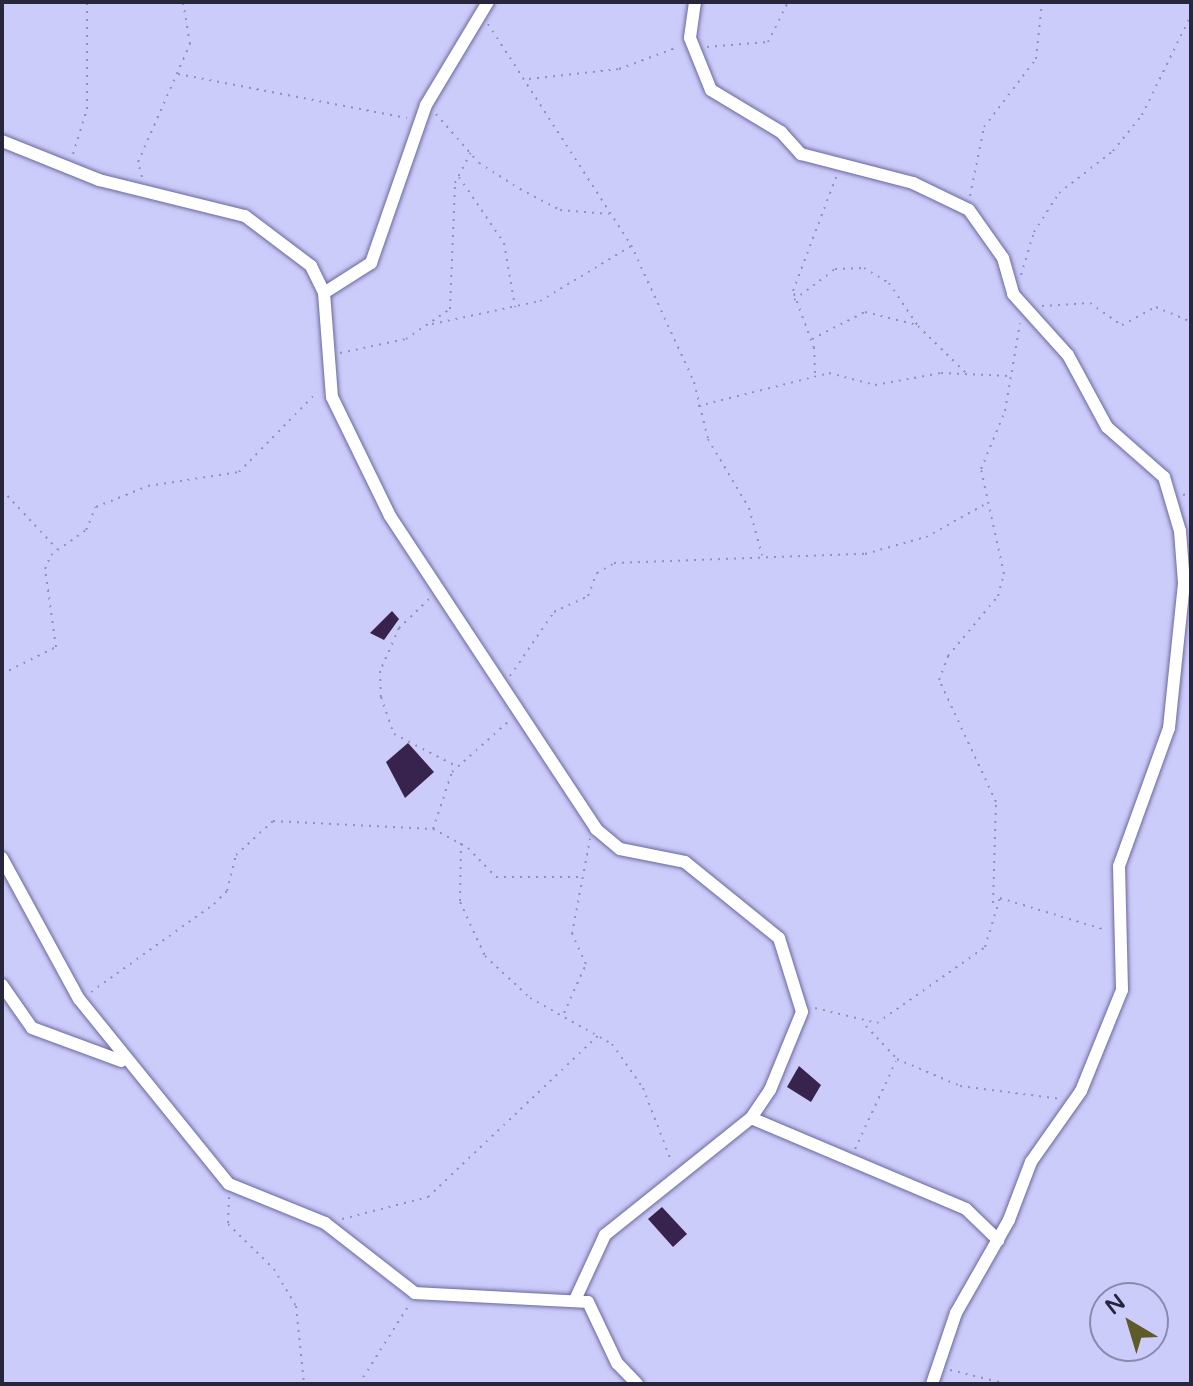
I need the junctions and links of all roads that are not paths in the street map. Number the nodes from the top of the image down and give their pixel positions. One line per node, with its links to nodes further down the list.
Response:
1 (488, 2): 4 (street)
2 (695, 2): 9 (street)
3 (2, 141): 4 (street)
4 (324, 293): 8 (street)
5 (2, 858): 7 (street)
6 (2, 985): 7 (street)
7 (126, 1063): 10 (street)
8 (751, 1118): 9 (street); 10 (street)
9 (998, 1240): 12 (street)
10 (575, 1300): 11 (street)
11 (637, 1384)
12 (932, 1384)

